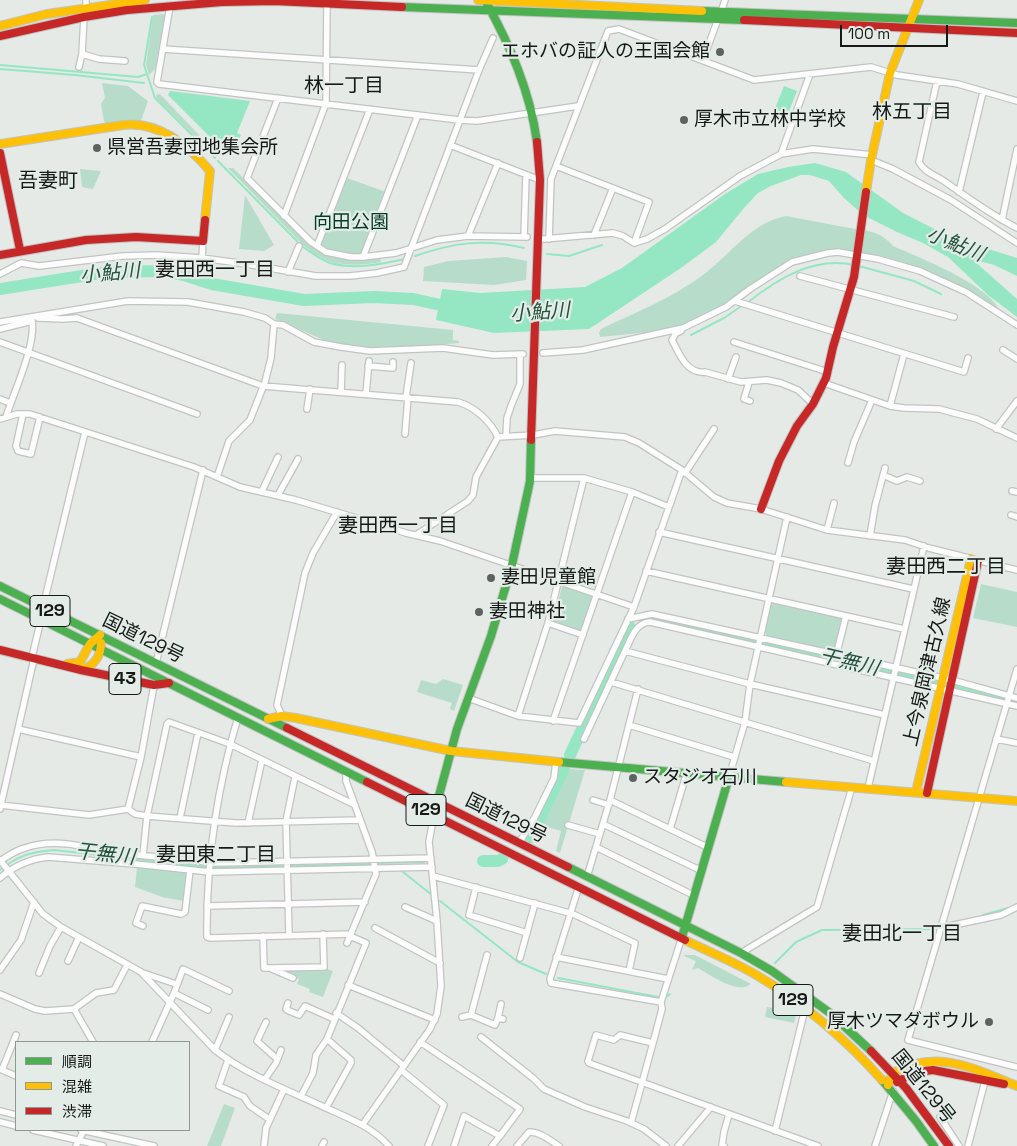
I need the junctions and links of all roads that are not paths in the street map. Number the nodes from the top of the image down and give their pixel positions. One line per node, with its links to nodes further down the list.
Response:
1 (145, 0): 7 (main road)
2 (478, 0): 3 (main road)
3 (485, 0): 9 (main road); 10 (main road)
4 (725, 0): 10 (street)
5 (919, 0): 12 (main road)
6 (327, 3): 8 (main road); 9 (main road); 23 (street)
7 (86, 4): 14 (main road)
8 (170, 5): 11 (main road); 19 (street)
9 (492, 12): 10 (main road); 35 (main road)
10 (720, 16): 12 (main road); 15 (main road); 21 (street)
11 (84, 17): 17 (main road); 20 (street)
12 (912, 19): 13 (main road); 15 (main road)
13 (1017, 23)
14 (0, 26)
15 (908, 28): 16 (main road); 26 (main road)
16 (1017, 33)
17 (0, 36)
18 (493, 38): 25 (street)
19 (163, 49): 23 (street); 30 (street)
20 (82, 54): 22 (street); 24 (street)
21 (703, 60): 27 (street); 33 (street)
22 (125, 61)
23 (327, 61): 25 (street); 32 (street)
24 (79, 67)
25 (479, 70): 37 (street)
26 (890, 73): 27 (street); 28 (street); 43 (main road)
27 (810, 74): 42 (street)
28 (937, 81): 29 (street); 49 (street)
29 (982, 92): 31 (street); 49 (street)
30 (278, 98): 32 (street); 51 (street)
31 (1017, 101)
32 (326, 103): 34 (street); 51 (street)
33 (578, 106): 35 (street); 45 (street)
34 (370, 109): 36 (street); 60 (street)
35 (533, 112): 37 (street); 47 (main road)
36 (418, 115): 37 (street); 64 (street)
37 (459, 120): 39 (street)
38 (0, 144): 56 (main road)
39 (450, 145): 44 (street); 61 (street)
40 (1017, 149): 52 (street)
41 (0, 153): 62 (main road)
42 (782, 154): 43 (street); 58 (street)
43 (872, 158): 50 (street); 67 (main road)
44 (498, 163): 46 (street); 55 (street)
45 (556, 166): 48 (street); 54 (street)
46 (526, 174): 47 (street); 55 (street)
47 (540, 180): 118 (main road)
48 (613, 188): 54 (street); 58 (street)
49 (960, 192): 50 (street); 52 (street)
50 (951, 200): 57 (street)
51 (284, 216): 60 (street)
52 (1002, 220): 53 (street)
53 (1017, 228)
54 (594, 235): 58 (street)
55 (468, 236): 61 (street)
56 (203, 241): 62 (main road); 65 (street)
57 (1017, 243)
58 (634, 244)
59 (298, 246): 68 (street)
60 (317, 246): 64 (street)
61 (411, 248): 64 (street); 68 (street)
62 (20, 250): 63 (main road); 66 (street)
63 (0, 254)
64 (363, 257)
65 (202, 258): 66 (street); 68 (street)
66 (21, 263): 69 (street)
67 (857, 263): 71 (main road); 72 (street); 77 (street)
68 (288, 272)
69 (0, 274)
70 (800, 276): 71 (street)
71 (850, 289): 73 (street); 80 (main road)
72 (734, 301): 78 (street); 80 (street)
73 (954, 317)
74 (32, 319): 75 (street); 76 (street); 79 (street); 84 (street); 97 (street)
75 (0, 322)
76 (274, 324): 97 (street); 119 (street)
77 (1017, 324)
78 (684, 328): 85 (street); 94 (street)
79 (0, 329)
80 (837, 332): 86 (street); 93 (main road)
81 (0, 342): 84 (street)
82 (734, 342): 93 (street)
83 (1003, 350): 89 (street)
84 (28, 353): 106 (street); 111 (street)
85 (543, 353)
86 (904, 354): 88 (street); 108 (street)
87 (736, 357): 94 (street)
88 (968, 358)
89 (1017, 359)
90 (411, 363): 101 (street)
91 (342, 365): 99 (street)
92 (393, 368): 100 (street)
93 (828, 372): 96 (main road)
94 (728, 379): 95 (street)
95 (748, 382): 104 (street); 107 (street)
96 (824, 383): 103 (street); 107 (main road)
97 (263, 386): 98 (street); 129 (street)
98 (310, 389): 99 (street); 109 (street)
99 (340, 392): 100 (street)
100 (366, 394): 101 (street)
101 (407, 397): 117 (street); 120 (street)
102 (0, 399): 106 (street)
103 (872, 400): 108 (street); 124 (street)
104 (750, 401)
105 (1017, 401): 115 (street)
106 (10, 403): 112 (street)
107 (813, 404): 138 (main road)
108 (890, 406): 115 (street)
109 (307, 408)
110 (23, 414): 112 (street); 113 (street); 113 (street)
111 (197, 414)
112 (3, 418)
113 (40, 418): 116 (street)
114 (714, 428): 127 (street)
115 (996, 428): 121 (street)
116 (85, 432): 126 (street); 157 (street)
117 (405, 434)
118 (533, 435): 119 (street); 127 (street); 130 (main road)
119 (506, 436): 120 (street)
120 (498, 437): 143 (street)
121 (1017, 438)
122 (278, 456): 133 (street)
123 (298, 459): 135 (street)
124 (848, 463)
125 (885, 468): 128 (street)
126 (203, 470): 129 (street); 175 (street)
127 (683, 472): 137 (street); 138 (street)
128 (882, 475): 132 (street); 144 (street)
129 (217, 477): 133 (street)
130 (530, 478): 131 (street); 148 (main road)
131 (584, 478): 134 (street); 151 (street)
132 (920, 481)
133 (262, 491): 135 (street)
134 (632, 492): 137 (street); 154 (street)
135 (278, 495): 139 (street)
136 (834, 503): 141 (street)
137 (668, 506): 142 (street)
138 (761, 509): 140 (street)
139 (337, 512): 143 (street); 195 (street)
140 (787, 517): 141 (street); 146 (street)
141 (827, 530): 144 (street)
142 (660, 532): 146 (street); 150 (street)
143 (416, 535): 148 (street)
144 (870, 536): 145 (street)
145 (924, 546): 147 (street); 153 (street)
146 (778, 559): 153 (street); 155 (street)
147 (974, 560): 149 (street); 180 (main road, 上今泉岡津古久線); 181 (main road, 上今泉岡津古久線)
148 (512, 565): 151 (street); 190 (main road)
149 (1017, 570)
150 (646, 571): 155 (street); 158 (street)
151 (559, 580): 154 (street); 163 (street)
152 (0, 586): 157 (main road, 国道129号 / 129)
153 (913, 589): 164 (street)
154 (598, 594): 158 (street); 165 (street)
155 (769, 598): 159 (street); 167 (street)
156 (0, 599): 160 (main road, 国道129号 / 129)
157 (43, 607): 166 (main road, 国道129号 / 129)
158 (634, 607): 161 (street)
159 (846, 616): 164 (street); 173 (street)
160 (41, 619): 168 (main road, 国道129号 / 129); 174 (street)
161 (628, 620): 162 (street); 199 (street)
162 (642, 620): 167 (street); 169 (street); 172 (street)
163 (548, 623): 165 (street); 196 (street)
164 (904, 629): 179 (street)
165 (583, 635): 199 (street)
166 (100, 636): 168 (main road, 43); 170 (main road, 43); 175 (main road, 国道129号 / 129)
167 (760, 638): 169 (street); 173 (street)
168 (90, 644): 170 (main road, 国道129号 / 129); 176 (main road, 43)
169 (758, 648): 179 (street); 184 (street)
170 (101, 649): 178 (main road, 43); 183 (main road, 国道129号 / 129)
171 (0, 650): 174 (main road, 43)
172 (625, 651): 182 (street); 184 (street)
173 (836, 656): 179 (street)
174 (32, 657): 176 (main road, 43); 202 (street)
175 (156, 663): 198 (main road, 国道129号 / 129)
176 (64, 664): 178 (main road, 43)
177 (1017, 669): 189 (street)
178 (81, 670): 185 (main road, 43)
179 (894, 673): 180 (street); 186 (street); 194 (street)
180 (943, 678): 181 (street); 186 (main road, 上今泉岡津古久線)
181 (952, 680): 188 (main road, 上今泉岡津古久線); 189 (street)
182 (611, 682): 187 (street); 204 (street)
183 (169, 683): 185 (main road, 43); 197 (main road, 国道129号 / 129)
184 (750, 684): 194 (street); 200 (street)
185 (154, 685): 210 (street)
186 (941, 689): 188 (street); 221 (main road, 上今泉岡津古久線)
187 (638, 690): 200 (street); 201 (street)
188 (950, 691): 192 (street); 222 (main road, 上今泉岡津古久線)
189 (1009, 696): 191 (street); 192 (street)
190 (468, 698): 196 (street); 208 (main road)
191 (1017, 698)
192 (1006, 704): 193 (street); 205 (street)
193 (1017, 706)
194 (885, 715): 213 (street)
195 (282, 716): 198 (main road); 208 (main road)
196 (518, 716): 199 (street)
197 (238, 717): 207 (street); 215 (main road, 国道129号 / 129)
198 (268, 719): 226 (main road, 国道129号 / 129)
199 (553, 721)
200 (745, 722): 209 (street); 213 (street)
201 (629, 725): 209 (street); 214 (street)
202 (18, 729): 210 (street); 229 (street)
203 (198, 733): 207 (street); 232 (street); 233 (street)
204 (584, 739)
205 (996, 739): 206 (street); 223 (street)
206 (1017, 743)
207 (230, 744): 211 (street); 236 (street)
208 (451, 751): 212 (main road); 226 (main road)
209 (734, 756): 218 (street)
210 (141, 757): 230 (street)
211 (262, 760): 217 (street); 237 (street)
212 (556, 761): 214 (main road); 242 (street)
213 (874, 761): 220 (street)
214 (619, 766): 216 (main road); 227 (street)
215 (346, 771): 228 (street); 231 (main road, 国道129号 / 129)
216 (687, 772): 218 (main road); 240 (street)
217 (295, 777): 228 (street); 235 (street)
218 (729, 777): 219 (main road); 244 (main road)
219 (852, 787): 220 (main road); 283 (street)
220 (868, 788): 221 (main road)
221 (916, 792): 222 (main road)
222 (927, 793): 223 (main road)
223 (979, 798): 225 (main road); 274 (street)
224 (593, 800): 227 (street)
225 (1017, 801)
226 (437, 803): 231 (main road); 242 (main road, 国道129号 / 129)
227 (609, 803): 238 (street); 240 (street)
228 (355, 805): 234 (street)
229 (0, 806): 230 (street)
230 (128, 809): 232 (street)
231 (434, 814): 246 (street); 258 (main road, 国道129号 / 129)
232 (148, 816): 233 (street); 245 (street)
233 (180, 818): 236 (street)
234 (360, 820): 235 (street); 248 (street)
235 (286, 821): 237 (street); 249 (street)
236 (214, 822): 237 (street); 250 (street)
237 (248, 823)
238 (603, 824): 241 (street); 254 (street)
239 (568, 825): 241 (street)
240 (670, 829): 244 (street)
241 (600, 834): 243 (street)
242 (519, 843): 256 (main road, 国道129号 / 129)
243 (596, 847): 256 (street); 260 (street)
244 (709, 848): 254 (main road)
245 (143, 855): 247 (street); 250 (street)
246 (431, 858): 248 (street); 251 (street)
247 (1, 861): 252 (street)
248 (375, 864): 249 (street); 249 (street); 251 (street); 262 (street)
249 (287, 866): 250 (street); 250 (street); 264 (street)
250 (210, 867): 253 (street); 265 (street)
251 (432, 867): 255 (street)
252 (7, 870): 253 (street); 257 (street); 261 (street)
253 (190, 870): 270 (street)
254 (702, 871): 260 (main road)
255 (433, 876): 259 (street); 269 (street)
256 (587, 877): 271 (main road, 国道129号 / 129)
257 (0, 878)
258 (579, 886): 268 (street); 281 (main road, 国道129号 / 129)
259 (476, 888): 263 (street); 275 (street)
260 (695, 896): 271 (main road)
261 (34, 902): 272 (street); 291 (street)
262 (365, 902): 264 (street); 278 (street)
263 (535, 903): 268 (street); 275 (street)
264 (288, 904): 265 (street); 277 (street)
265 (207, 906): 279 (street)
266 (406, 907): 269 (street)
267 (1017, 907): 274 (street)
268 (569, 913): 285 (street); 292 (street)
269 (437, 922): 288 (street)
270 (143, 926)
271 (686, 926): 281 (main road); 283 (main road, 国道129号 / 129)
272 (60, 927): 280 (street); 294 (street)
273 (374, 928): 288 (street)
274 (940, 928): 326 (street)
275 (527, 932): 286 (street)
276 (323, 934): 277 (street); 278 (street); 290 (street)
277 (289, 935): 279 (street)
278 (351, 935): 282 (street); 298 (street)
279 (262, 936): 290 (street)
280 (79, 937): 287 (street); 289 (street)
281 (682, 937): 296 (street); 306 (main road, 国道129号 / 129)
282 (348, 944)
283 (741, 953): 329 (main road, 国道129号 / 129)
284 (487, 955): 310 (street)
285 (556, 957): 292 (street); 303 (street)
286 (520, 958)
287 (68, 961)
288 (440, 963): 313 (street)
289 (127, 965): 293 (street); 307 (street)
290 (269, 968): 295 (street)
291 (0, 970)
292 (628, 971): 296 (street)
293 (140, 972): 297 (street); 302 (street)
294 (39, 973)
295 (293, 978)
296 (668, 979): 303 (street)
297 (176, 984): 299 (street); 300 (street)
298 (348, 985): 309 (street); 313 (street)
299 (229, 991)
300 (174, 993): 302 (street); 308 (street)
301 (0, 994): 307 (street)
302 (169, 1002): 319 (street); 322 (street)
303 (661, 1002): 321 (street)
304 (501, 1004): 310 (street)
305 (286, 1006): 309 (street)
306 (805, 1008): 336 (main road, 国道129号 / 129); 353 (street)
307 (74, 1010): 318 (street)
308 (203, 1010)
309 (335, 1016): 317 (street); 327 (street)
310 (471, 1016): 312 (street)
311 (229, 1017): 322 (street)
312 (462, 1017)
313 (435, 1020): 320 (street)
314 (266, 1022): 324 (street)
315 (16, 1035): 328 (street)
316 (480, 1036): 347 (street)
317 (327, 1039): 338 (street); 340 (street)
318 (93, 1041)
319 (152, 1041)
320 (420, 1042): 327 (street); 354 (street)
321 (654, 1043): 334 (street); 334 (street)
322 (215, 1050): 325 (street)
323 (281, 1050): 324 (street)
324 (277, 1059): 331 (street)
325 (228, 1060): 331 (street); 345 (street)
326 (1017, 1067)
327 (402, 1068): 348 (street); 360 (street)
328 (1, 1070): 330 (street)
329 (893, 1073): 332 (main road, 国道129号 / 129); 335 (main road); 336 (main road)
330 (15, 1076)
331 (265, 1079): 337 (street)
332 (900, 1080): 333 (main road); 336 (main road); 371 (main road, 国道129号 / 129)
333 (985, 1081): 335 (main road); 373 (street)
334 (642, 1082): 339 (street); 347 (street)
335 (1017, 1086)
336 (890, 1088): 369 (street); 370 (main road, 国道129号 / 129)
337 (284, 1089): 338 (street); 345 (street)
338 (301, 1096): 340 (street)
339 (711, 1107): 342 (street); 366 (street)
340 (326, 1108): 348 (street)
341 (0, 1111): 343 (street)
342 (729, 1114): 353 (street); 367 (street)
343 (15, 1115)
344 (940, 1117): 372 (street)
345 (269, 1119): 358 (street)
346 (0, 1122): 349 (street)
347 (632, 1123): 365 (street)
348 (362, 1124): 359 (street)
349 (14, 1126)
350 (36, 1131): 355 (street)
351 (83, 1131): 355 (street)
352 (87, 1131): 357 (street)
353 (775, 1131): 368 (street)
354 (500, 1136): 361 (street); 362 (street)
355 (77, 1143): 356 (street)
356 (103, 1146)
357 (154, 1146)
358 (264, 1146)
359 (389, 1146)
360 (428, 1146)
361 (454, 1146)
362 (492, 1146)
363 (517, 1146): 364 (street)
364 (559, 1146)
365 (666, 1146)
366 (678, 1146)
367 (724, 1146)
368 (818, 1146)
369 (875, 1146)
370 (934, 1146)
371 (949, 1146)
372 (959, 1146)
373 (968, 1146)

